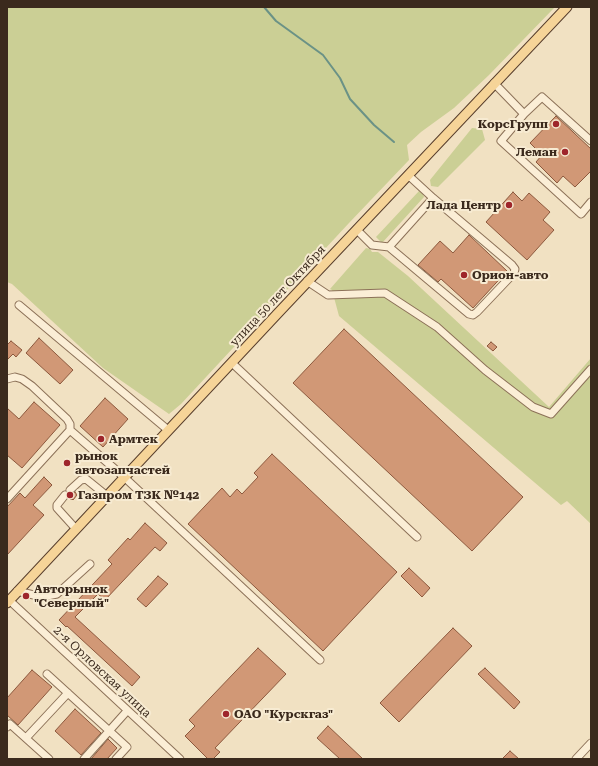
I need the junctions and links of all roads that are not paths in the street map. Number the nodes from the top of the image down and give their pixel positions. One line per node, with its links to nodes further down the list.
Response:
1 (567, 7): 2 (main road, улица 50 лет Октября)
2 (494, 83): 3 (street); 5 (main road, улица 50 лет Октября)
3 (524, 114): 4 (street); 7 (street)
4 (591, 141)
5 (408, 175): 6 (street); 8 (main road, улица 50 лет Октября)
6 (433, 198): 9 (street); 9 (street)
7 (591, 202)
8 (360, 233): 9 (street); 10 (main road, улица 50 лет Октября)
9 (389, 248)
10 (308, 281): 12 (main road, улица 50 лет Октября); 13 (street)
11 (19, 305): 16 (street)
12 (232, 363): 16 (main road, улица 50 лет Октября); 21 (street)
13 (591, 369)
14 (7, 379): 15 (street)
15 (70, 430): 17 (street); 19 (street)
16 (168, 430): 17 (main road, улица 50 лет Октября)
17 (124, 477): 18 (main road, улица 50 лет Октября); 25 (street)
18 (107, 496): 20 (main road, улица 50 лет Октября); 20 (street)
19 (7, 499)
20 (76, 528): 23 (main road, улица 50 лет Октября)
21 (417, 537)
22 (90, 564): 23 (street)
23 (17, 591): 24 (main road, улица 50 лет Октября)
24 (8, 601): 28 (street, 2-я Орловская улица)
25 (320, 660)
26 (47, 674): 27 (street)
27 (68, 693): 30 (street); 31 (street)
28 (127, 711): 30 (street); 36 (street, 2-я Орловская улица)
29 (7, 727): 31 (street)
30 (110, 730): 34 (street); 35 (street)
31 (26, 738): 33 (street)
32 (591, 743): 37 (street)
33 (49, 759)
34 (84, 759)
35 (116, 759)
36 (180, 759)
37 (576, 759)

